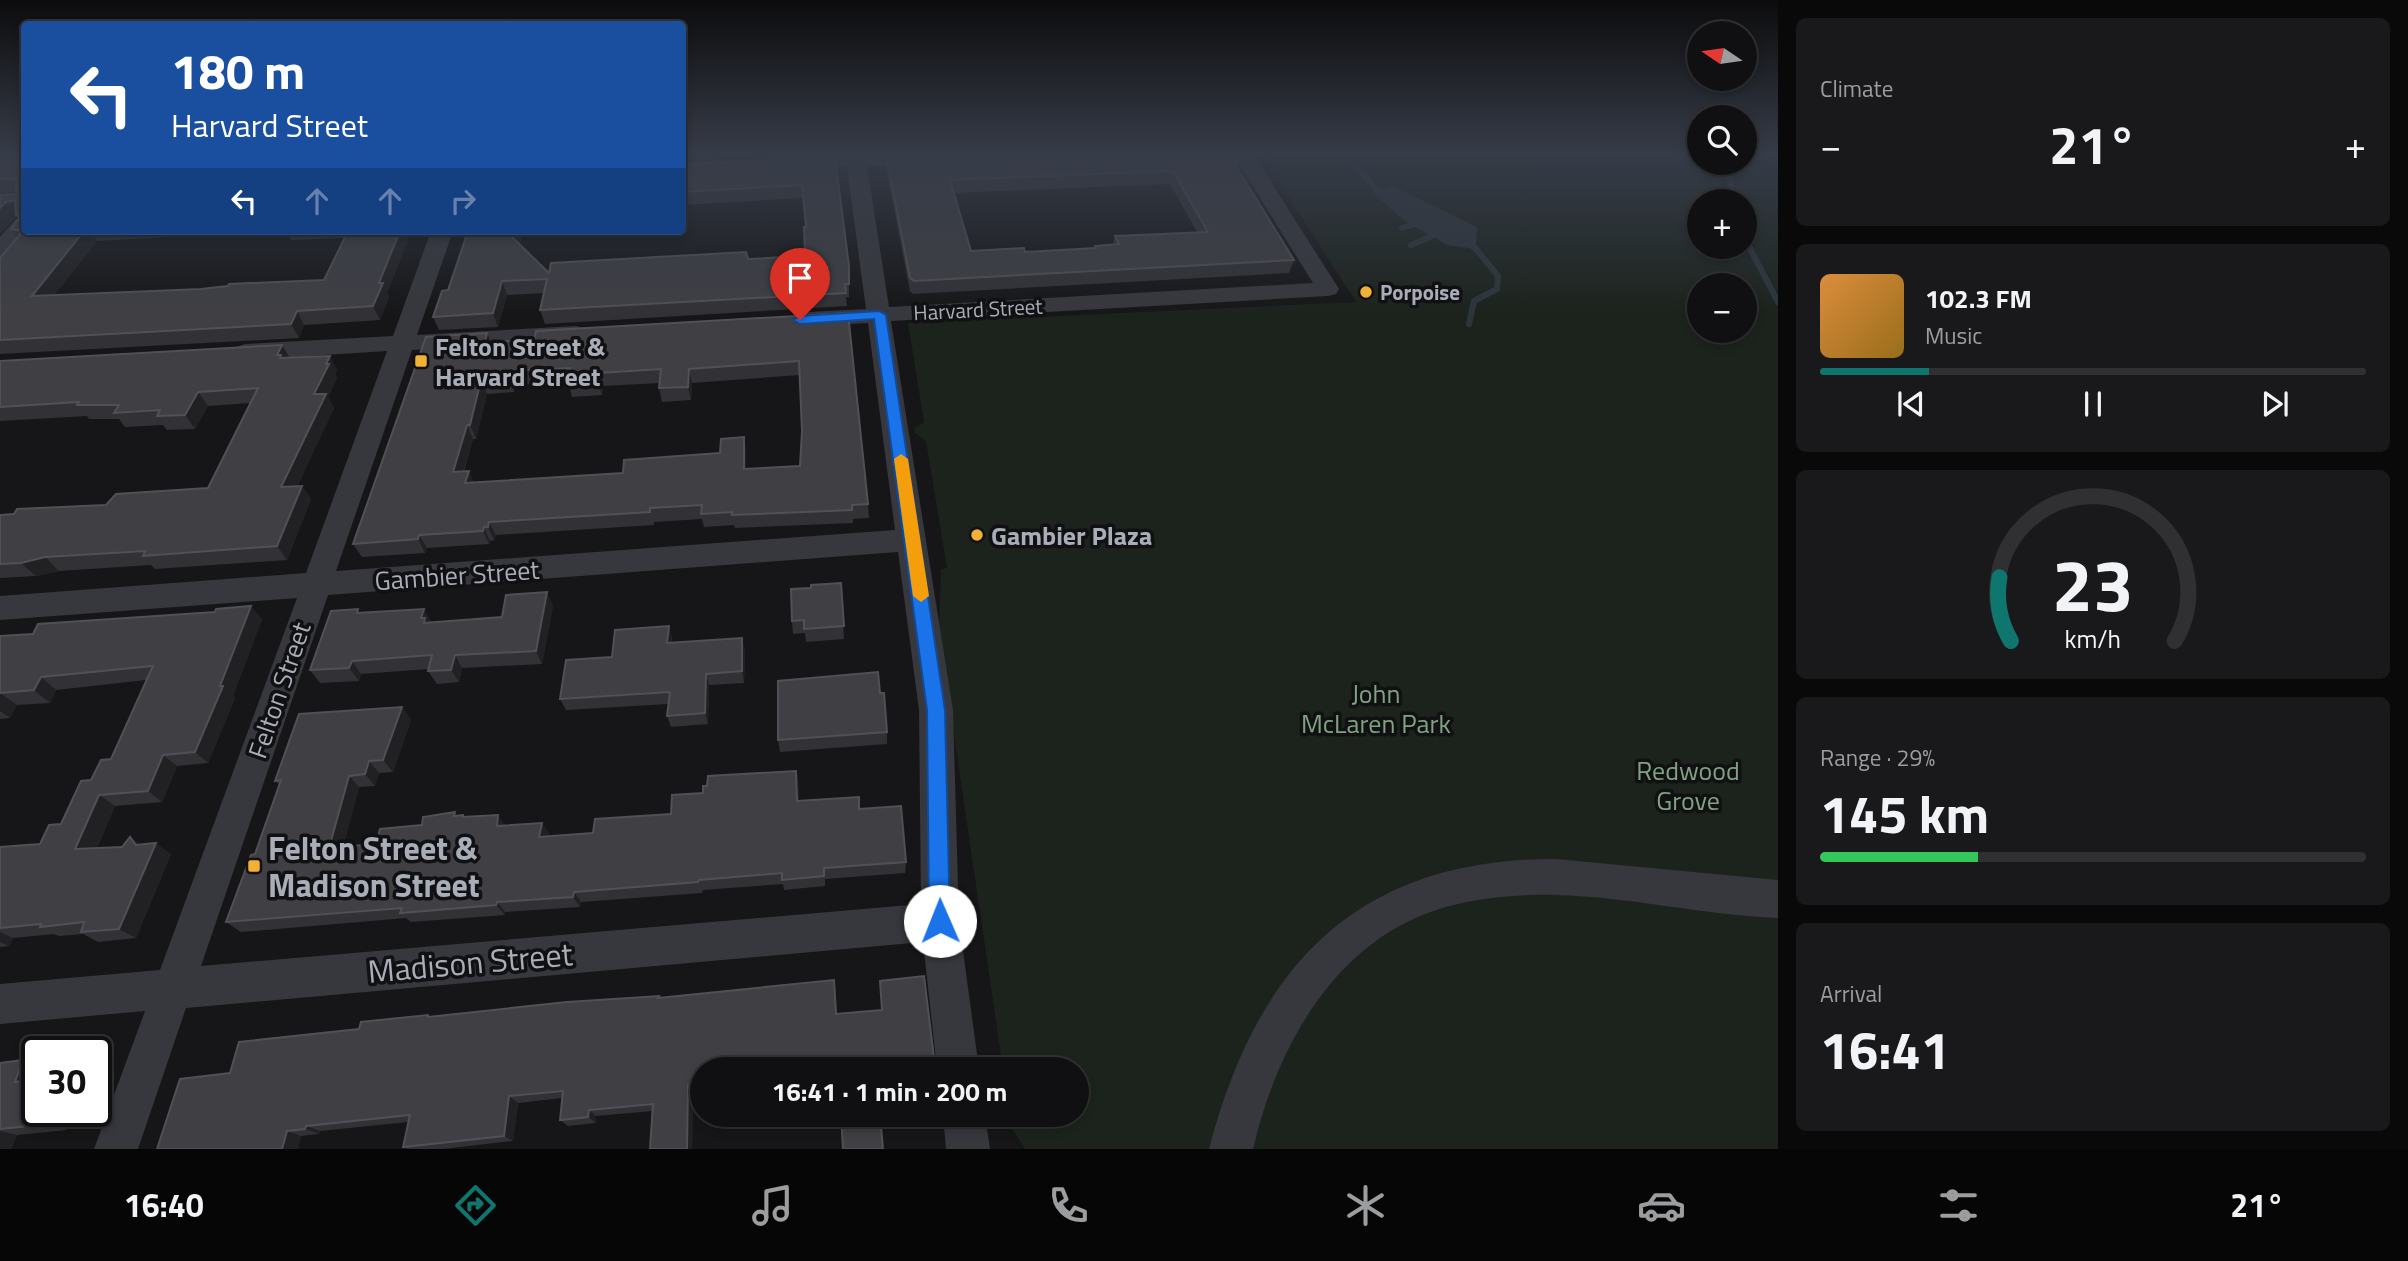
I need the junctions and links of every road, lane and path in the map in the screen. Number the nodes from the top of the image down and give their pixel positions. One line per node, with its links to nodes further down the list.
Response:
1 (863, 208): 6 (street)
2 (1277, 208): 6 (street, Harvard Street)
3 (21, 226): 5 (street)
4 (441, 235): 9 (street, Felton Street)
5 (0, 251)
6 (879, 315): 7 (street, Harvard Street); 11 (street)
7 (784, 321)
8 (593, 332): 9 (street)
9 (402, 343): 10 (street); 12 (street, Felton Street)
10 (222, 353)
11 (913, 540): 12 (street, Gambier Street); 15 (street)
12 (316, 586): 13 (street, Gambier Street); 16 (street, Felton Street)
13 (0, 608)
14 (1778, 899): 22 (street)
15 (940, 921): 16 (street, Madison Street); 18 (street)
16 (173, 988): 17 (street, Madison Street); 20 (street, Felton Street)
17 (0, 1004)
18 (957, 1057)
19 (965, 1127): 21 (street)
20 (116, 1149)
21 (968, 1149)
22 (1231, 1149)

